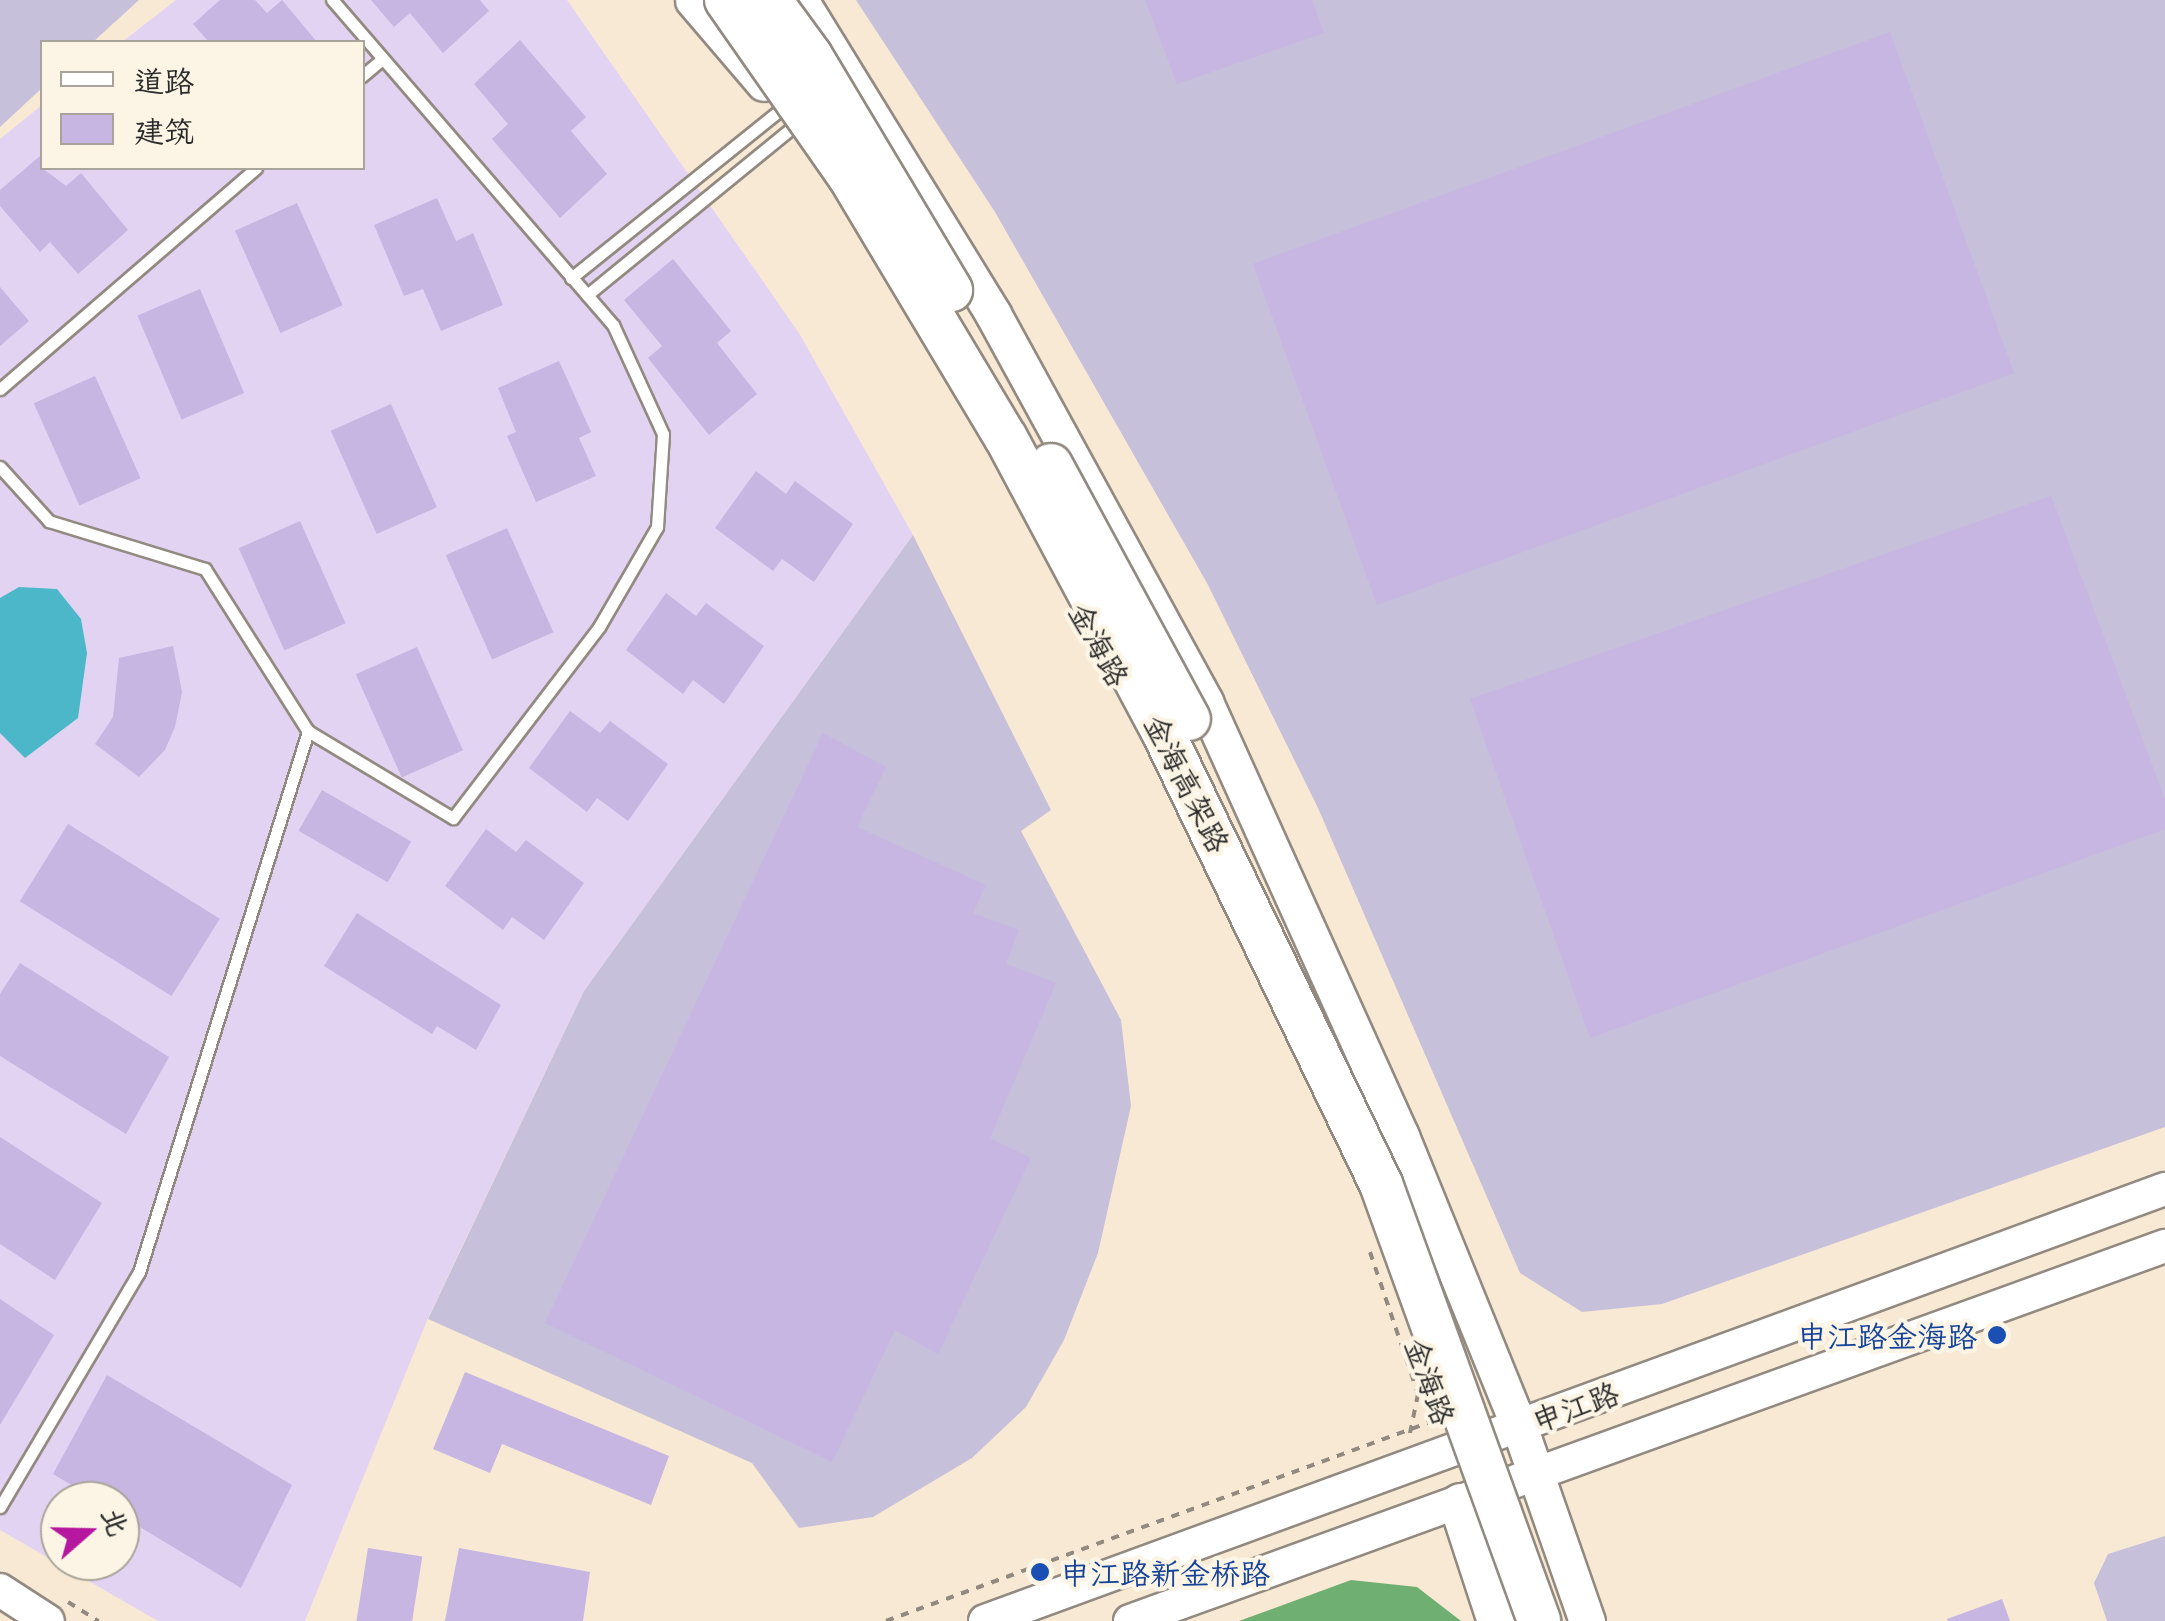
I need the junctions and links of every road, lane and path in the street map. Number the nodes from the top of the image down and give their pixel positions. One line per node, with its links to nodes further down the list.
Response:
1 (332, 0): 6 (lane)
2 (693, 0): 11 (main road, 金海路)
3 (726, 0): 33 (highway, 金海高架路, bridge)
4 (770, 0): 34 (highway, 金海高架路, bridge)
5 (799, 9): 10 (highway)
6 (365, 40)
7 (365, 40): 8 (lane)
8 (381, 60): 9 (lane); 13 (lane)
9 (365, 73)
10 (863, 100): 21 (main road, 金海路)
11 (791, 115): 13 (lane); 14 (lane); 22 (main road, 金海路)
12 (254, 170): 15 (lane)
13 (572, 278): 14 (lane)
14 (587, 295): 17 (lane)
15 (0, 389)
16 (0, 466): 17 (lane)
17 (308, 732): 25 (lane)
18 (2165, 1188): 21 (main road, 申江路)
19 (2165, 1246): 23 (main road, 申江路)
20 (1368, 1247): 28 (path)
21 (1519, 1426): 22 (main road, 申江路); 23 (main road, 金海路)
22 (1456, 1449): 24 (main road, 金海路); 29 (main road, 申江路)
23 (1537, 1478): 24 (main road, 申江路); 35 (main road, 金海路)
24 (1467, 1503): 30 (main road, 申江路); 31 (highway); 32 (main road, 金海路)
25 (0, 1507)
26 (0, 1590): 27 (main road)
27 (48, 1621)
28 (886, 1621)
29 (985, 1621)
30 (1130, 1621)
31 (1499, 1621)
32 (1514, 1621)
33 (1539, 1621)
34 (1570, 1621)
35 (1587, 1621)

